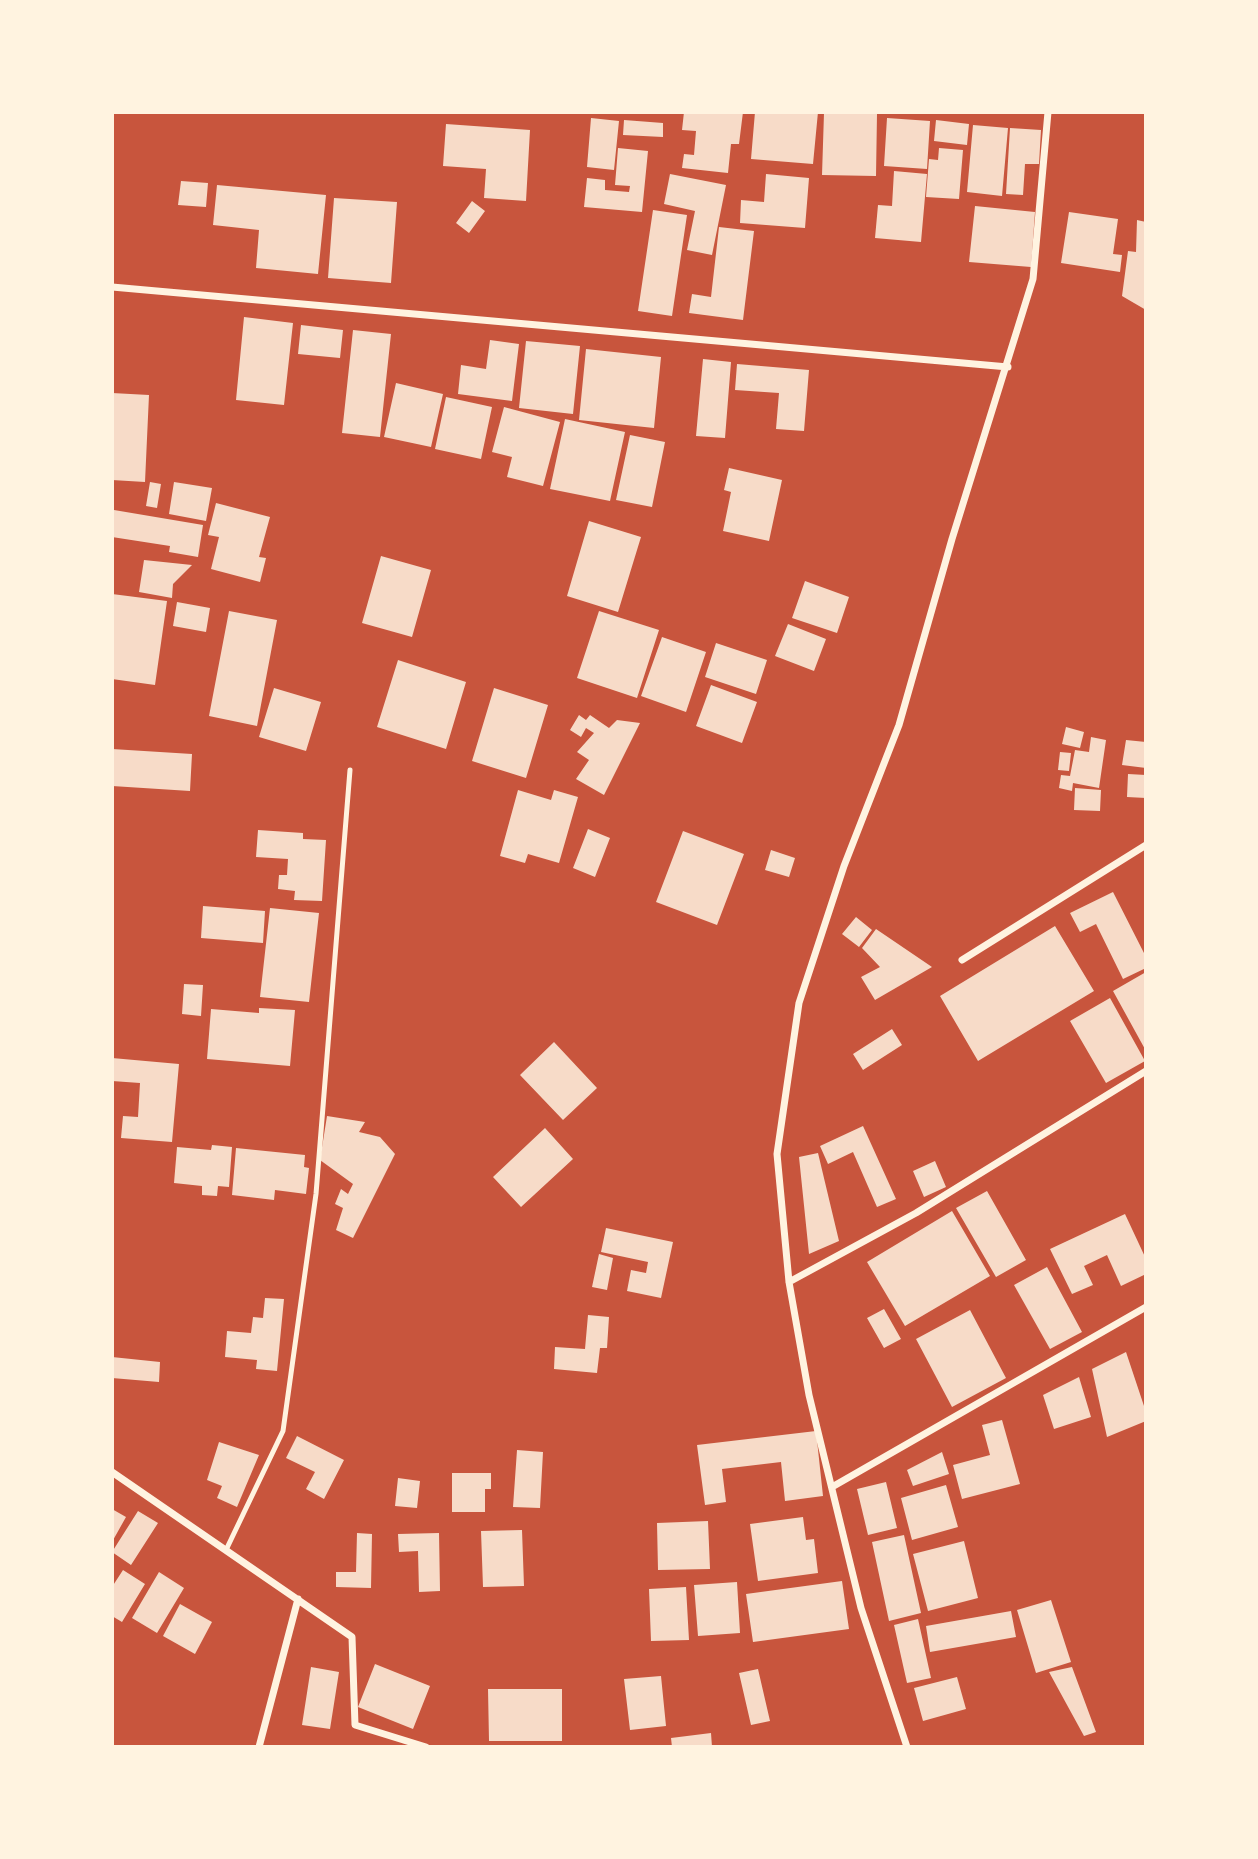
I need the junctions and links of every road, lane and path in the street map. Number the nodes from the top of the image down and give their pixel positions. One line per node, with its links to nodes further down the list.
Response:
1 (1048, 112): 3 (street)
2 (112, 287): 3 (street)
3 (1008, 368): 8 (street)
4 (350, 769): 12 (lane)
5 (1146, 845): 6 (street)
6 (962, 960)
7 (1146, 1071): 8 (street)
8 (789, 1282): 11 (street)
9 (1146, 1307): 11 (street)
10 (112, 1472): 12 (street)
11 (832, 1487): 16 (street)
12 (226, 1550): 13 (street)
13 (298, 1599): 14 (street); 15 (street)
14 (259, 1747)
15 (426, 1747)
16 (907, 1747)

